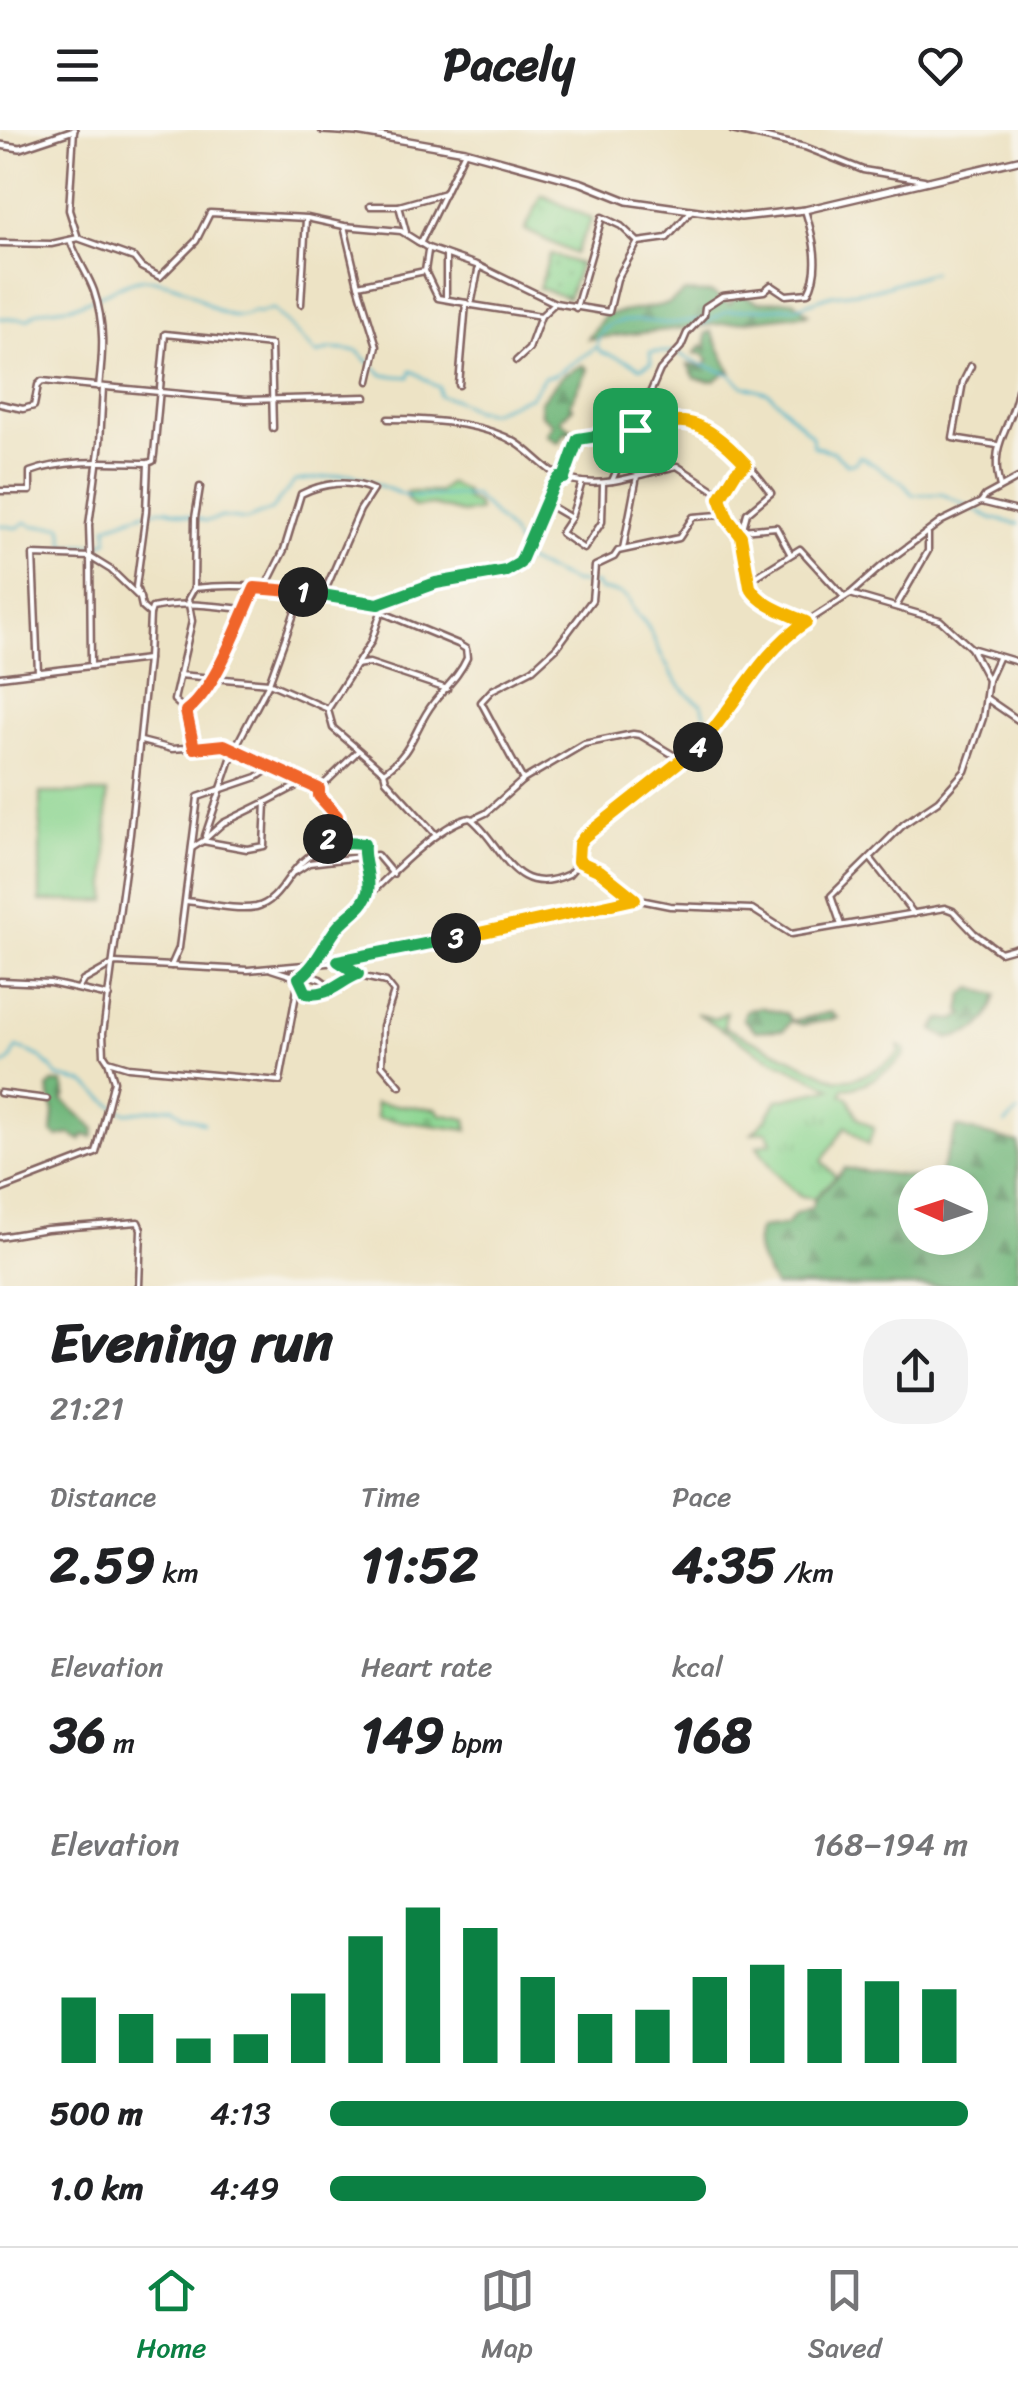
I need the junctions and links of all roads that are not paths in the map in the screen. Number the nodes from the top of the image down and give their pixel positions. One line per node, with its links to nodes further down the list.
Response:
1 (74, 130): 4 (street); 16 (street)
2 (322, 130): 5 (street)
3 (732, 130): 7 (street)
4 (0, 144)
5 (465, 152): 8 (street); 11 (street)
6 (1018, 160): 7 (street)
7 (924, 181): 12 (street)
8 (445, 192): 10 (street); 20 (street)
9 (370, 206): 10 (street)
10 (399, 206): 15 (street)
11 (692, 210): 12 (street); 18 (street)
12 (804, 210): 46 (street)
13 (307, 218): 14 (street); 16 (street); 29 (street)
14 (344, 226): 15 (street); 25 (street)
15 (408, 236): 20 (street)
16 (78, 238): 17 (street)
17 (70, 240): 19 (street); 38 (street)
18 (638, 242): 31 (street); 31 (street)
19 (0, 243)
20 (420, 244): 21 (street)
21 (428, 248): 22 (street); 24 (street)
22 (446, 255): 23 (street); 27 (street)
23 (480, 266): 26 (street); 30 (street)
24 (425, 271): 25 (street); 27 (street)
25 (358, 285): 36 (street)
26 (546, 297): 28 (street); 32 (street)
27 (446, 299): 30 (street)
28 (555, 303): 31 (street); 32 (street)
29 (300, 304)
30 (468, 304): 33 (street); 37 (street)
31 (576, 308)
32 (547, 310): 33 (street)
33 (541, 316): 34 (street)
34 (516, 360)
35 (970, 366): 47 (street)
36 (369, 381)
37 (459, 386)
38 (101, 387): 40 (street); 43 (street); 48 (street)
39 (1018, 390): 47 (street)
40 (161, 393): 42 (street); 42 (street); 49 (street)
41 (366, 397): 42 (street)
42 (272, 399): 45 (street)
43 (0, 404)
44 (388, 419): 52 (street)
45 (273, 428)
46 (635, 430): 50 (street); 52 (street); 54 (street)
47 (997, 445): 58 (street)
48 (97, 461): 49 (street); 59 (street); 70 (street)
49 (148, 463): 78 (street)
50 (746, 464): 60 (street); 67 (street)
51 (638, 475): 54 (street); 60 (street); 68 (street)
52 (562, 478): 55 (street); 62 (street)
53 (1018, 478): 58 (street)
54 (612, 481): 56 (street)
55 (582, 482): 56 (street); 64 (street)
56 (604, 483): 64 (street)
57 (200, 487): 73 (street)
58 (1000, 487): 61 (street)
59 (0, 490)
60 (720, 494): 65 (street)
61 (981, 502): 63 (street); 66 (street)
62 (546, 504): 64 (street); 80 (street)
63 (1018, 511)
64 (570, 518)
65 (728, 519): 67 (street); 68 (street)
66 (928, 532): 77 (street); 81 (street)
67 (741, 533): 69 (street); 71 (street)
68 (622, 549): 110 (street)
69 (790, 553): 71 (street); 77 (street)
70 (90, 556): 78 (street); 91 (street); 92 (street)
71 (749, 581): 85 (street)
72 (266, 587): 74 (street); 75 (street); 76 (street)
73 (194, 588): 74 (street); 79 (street)
74 (255, 588): 82 (street)
75 (302, 592): 76 (street); 97 (street)
76 (324, 593): 80 (street)
77 (848, 596): 81 (street); 85 (street)
78 (140, 598): 84 (street)
79 (189, 603): 82 (street); 84 (street); 93 (street)
80 (378, 604): 83 (street)
81 (897, 605): 86 (street)
82 (246, 609): 95 (street)
83 (382, 612): 90 (street); 98 (street)
84 (150, 614): 88 (street)
85 (806, 622): 107 (street)
86 (971, 648): 87 (street); 96 (street)
87 (998, 658): 89 (street); 96 (street)
88 (148, 659): 91 (street); 103 (street)
89 (1018, 662)
90 (355, 665): 98 (street); 100 (street)
91 (91, 666): 92 (street)
92 (38, 672): 94 (street)
93 (179, 675): 95 (street); 101 (street)
94 (0, 677)
95 (211, 679): 97 (street); 101 (street)
96 (988, 680): 99 (street)
97 (269, 682): 100 (street); 105 (street)
98 (447, 689): 109 (street)
99 (986, 698): 102 (street); 121 (street)
100 (328, 709): 106 (street)
101 (186, 711): 104 (street)
102 (1018, 720)
103 (140, 741): 104 (street); 134 (street)
104 (194, 748): 105 (street)
105 (234, 750): 108 (street); 113 (street)
106 (358, 752): 109 (street); 112 (street)
107 (682, 760): 110 (street); 122 (street)
108 (273, 766): 111 (street); 113 (street)
109 (384, 772): 116 (street)
110 (523, 780): 115 (street)
111 (304, 782): 112 (street); 114 (street)
112 (319, 789): 118 (street)
113 (220, 791): 117 (street); 119 (street)
114 (266, 802): 117 (street); 117 (street)
115 (473, 819): 116 (street); 122 (street)
116 (436, 835): 124 (street)
117 (204, 838): 119 (street)
118 (325, 842): 120 (street); 123 (street)
119 (192, 848): 126 (street)
120 (363, 857): 123 (street); 124 (street); 127 (street)
121 (871, 859): 128 (street); 129 (street)
122 (578, 861): 125 (street)
123 (293, 873): 126 (street)
124 (393, 874): 127 (street)
125 (635, 899): 129 (street); 132 (street)
126 (186, 901): 136 (street)
127 (363, 904): 130 (street)
128 (914, 914): 129 (street); 131 (street)
129 (840, 924)
130 (326, 946): 133 (street); 135 (street)
131 (1018, 946)
132 (338, 961): 133 (street); 139 (street)
133 (327, 962): 135 (street)
134 (115, 963): 136 (street); 142 (street); 144 (street)
135 (312, 964): 137 (street); 138 (street)
136 (170, 967): 137 (street)
137 (271, 969): 140 (street)
138 (305, 974): 140 (street); 143 (street)
139 (358, 974): 143 (street); 146 (street)
140 (299, 978): 143 (street); 145 (street)
141 (0, 981): 142 (street)
142 (79, 988): 144 (street)
143 (335, 990)
144 (110, 996): 145 (street)
145 (108, 1061): 149 (street)
146 (400, 1086)
147 (0, 1092): 148 (street)
148 (47, 1099)
149 (0, 1190)
150 (0, 1237): 151 (street)
151 (139, 1286)

